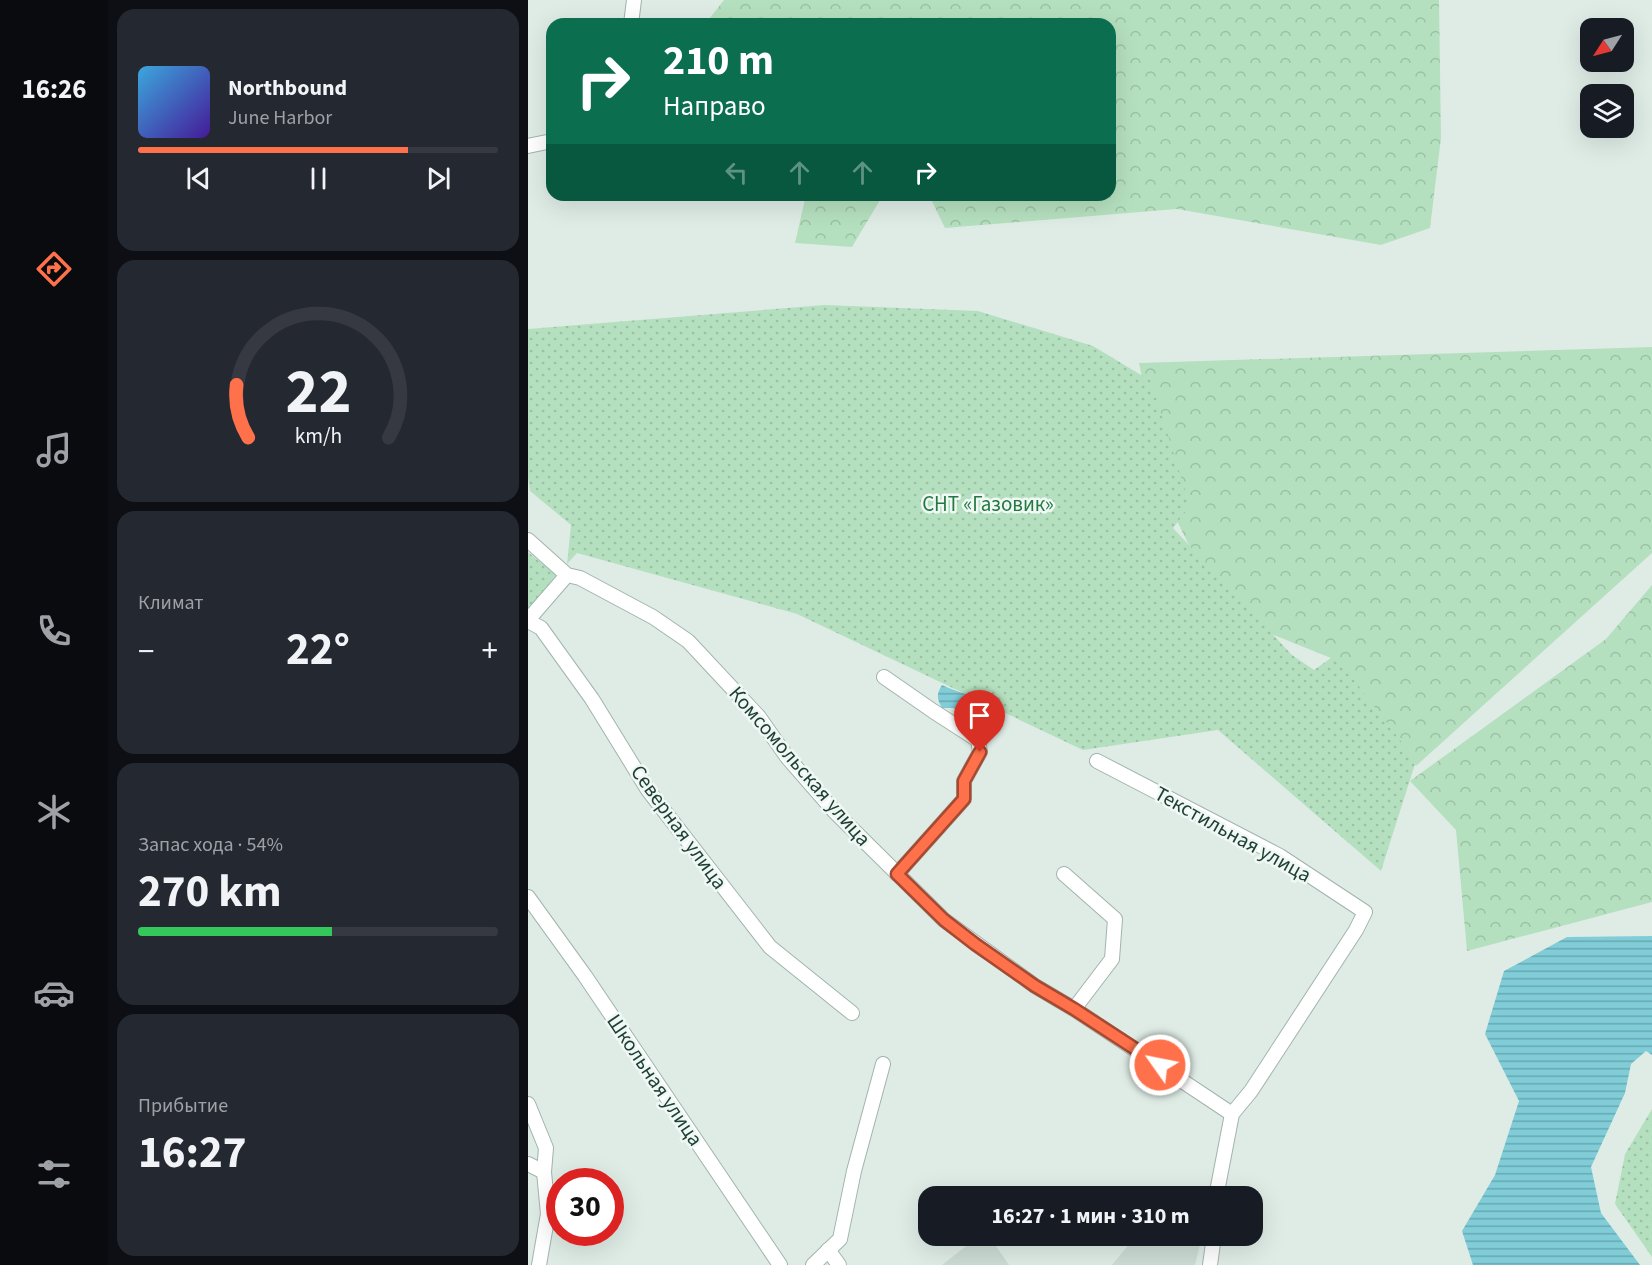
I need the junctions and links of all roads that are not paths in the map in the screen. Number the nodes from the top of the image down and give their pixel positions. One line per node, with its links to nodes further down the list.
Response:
1 (634, 0): 2 (street)
2 (632, 18)
3 (546, 142): 4 (street)
4 (528, 146)
5 (528, 540): 6 (street)
6 (567, 575): 7 (street); 10 (street, Комсомольская улица)
7 (528, 621): 14 (street, Северная улица)
8 (884, 677): 10 (street)
9 (1097, 761): 17 (street, Текстильная улица)
10 (897, 874): 13 (street, Комсомольская улица)
11 (1064, 874): 13 (street)
12 (528, 897): 24 (street, Школьная улица)
13 (1074, 1009): 17 (street, Комсомольская улица)
14 (852, 1013)
15 (883, 1064): 22 (street)
16 (528, 1104): 19 (street)
17 (1232, 1114): 20 (street)
18 (528, 1164): 19 (street)
19 (544, 1172): 23 (street)
20 (1218, 1186)
21 (1213, 1246): 27 (street)
22 (828, 1250): 25 (street); 26 (street)
23 (539, 1265)
24 (780, 1265)
25 (813, 1265)
26 (839, 1265)
27 (1210, 1265)

